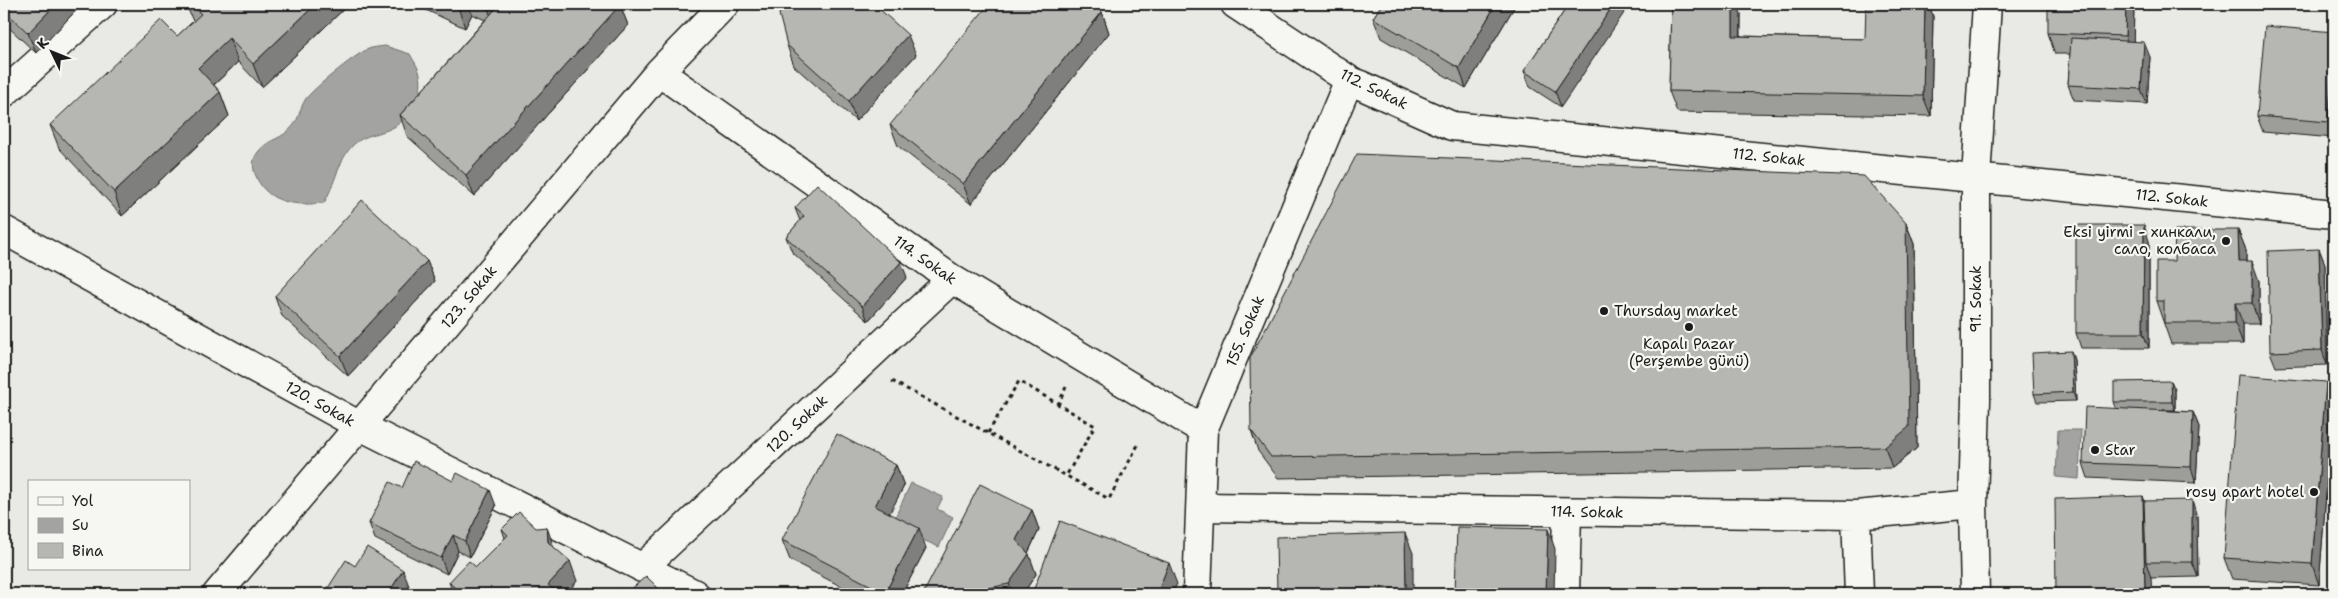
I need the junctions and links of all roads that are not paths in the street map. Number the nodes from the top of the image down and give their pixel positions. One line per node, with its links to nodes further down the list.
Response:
1 (103, 4): 7 (street)
2 (725, 4): 5 (street, 123. Sokak)
3 (1235, 4): 6 (street, 112. Sokak)
4 (1987, 4): 8 (street, 91. Sokak)
5 (659, 72): 11 (street, 114. Sokak); 12 (street, 123. Sokak)
6 (1349, 80): 8 (street, 112. Sokak); 13 (street, 155. Sokak)
7 (4, 93)
8 (1976, 178): 9 (street, 112. Sokak); 14 (street, 91. Sokak)
9 (2334, 214)
10 (4, 230): 12 (street, 120. Sokak)
11 (952, 279): 13 (street, 114. Sokak); 18 (street, 120. Sokak)
12 (360, 426): 18 (street, 120. Sokak); 19 (street, 123. Sokak)
13 (1204, 430): 15 (street, 155. Sokak)
14 (1973, 504): 17 (street, 114. Sokak); 24 (street, 91. Sokak)
15 (1201, 508): 16 (street, 114. Sokak); 21 (street, 155. Sokak)
16 (1567, 512): 17 (street, 114. Sokak); 22 (street)
17 (1856, 515): 23 (street)
18 (642, 568): 20 (street, 120. Sokak)
19 (217, 594)
20 (695, 594)
21 (1197, 594)
22 (1566, 594)
23 (1859, 594)
24 (1975, 594)

